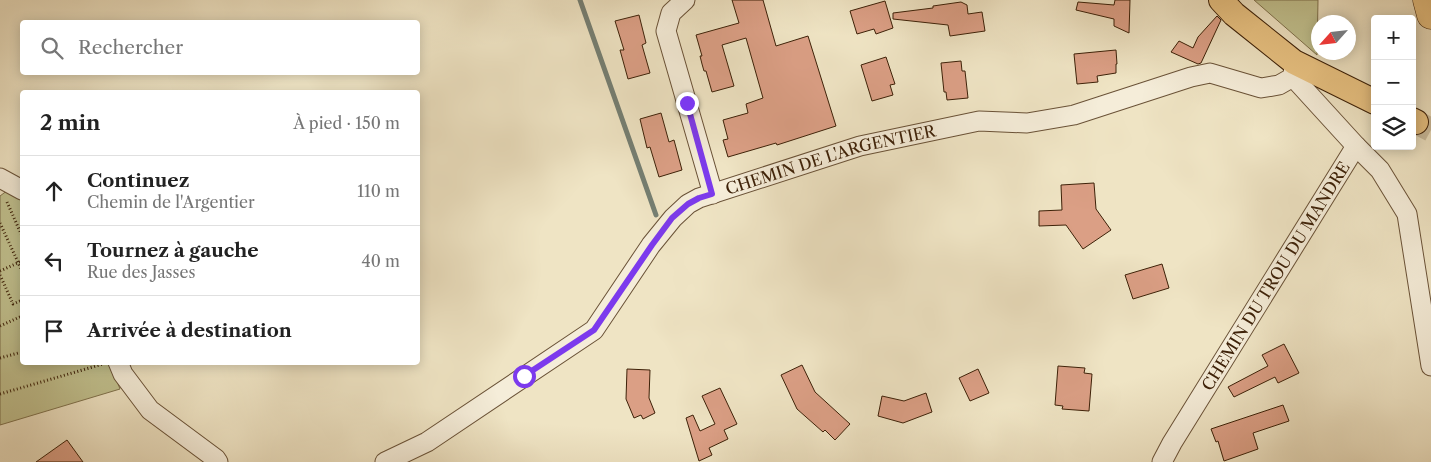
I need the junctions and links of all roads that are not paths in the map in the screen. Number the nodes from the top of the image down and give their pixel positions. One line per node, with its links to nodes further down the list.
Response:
1 (685, 0): 10 (street)
2 (1221, 0): 5 (main road)
3 (1427, 0): 4 (highway)
4 (1431, 15)
5 (1293, 70): 6 (main road); 7 (street, CHEMIN DU TROU DU MANDRE); 10 (street, CHEMIN DE L'ARGENTIER)
6 (1371, 100)
7 (1356, 146): 12 (street); 15 (street, CHEMIN DU TROU DU MANDRE)
8 (0, 178): 9 (street)
9 (18, 194)
10 (712, 194): 14 (street, CHEMIN DE L'ARGENTIER)
11 (119, 365): 13 (street)
12 (1431, 366)
13 (218, 462)
14 (385, 462)
15 (1162, 462)

